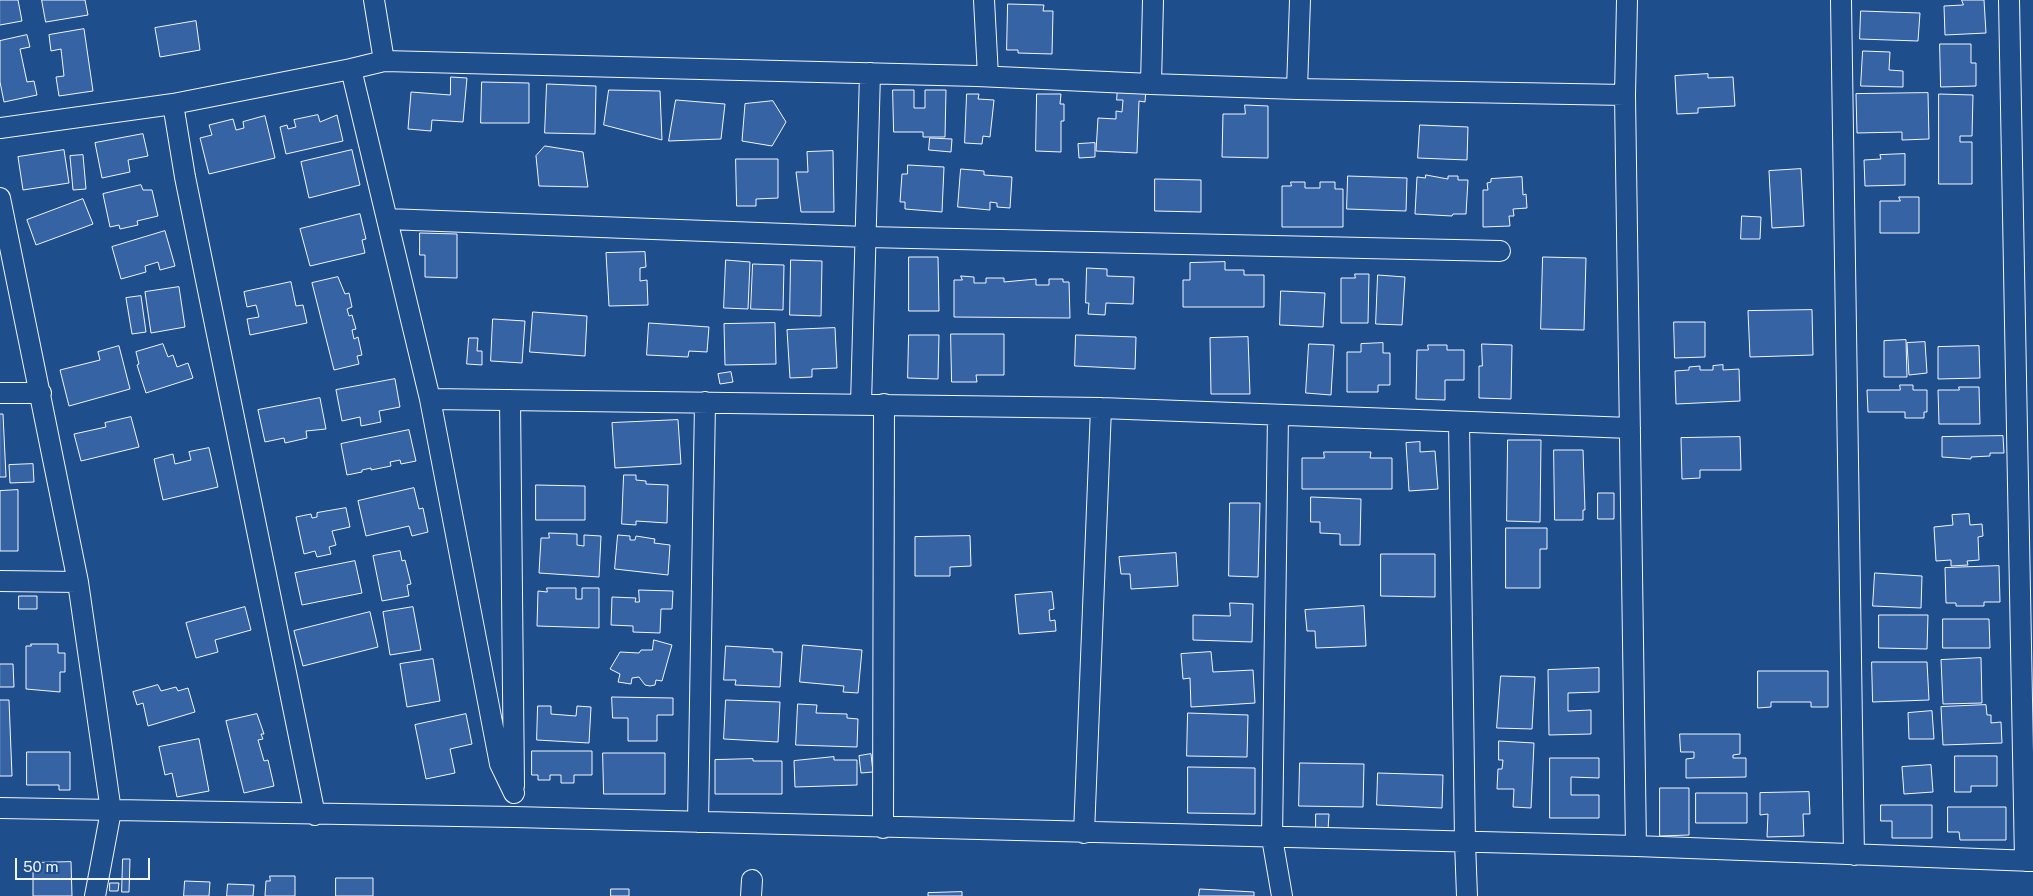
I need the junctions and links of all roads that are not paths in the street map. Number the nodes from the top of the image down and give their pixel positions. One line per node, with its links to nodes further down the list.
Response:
1 (374, 0): 9 (street)
2 (974, 0): 12 (street)
3 (984, 0): 12 (street)
4 (1153, 0): 13 (street)
5 (1300, 0): 14 (street)
6 (1627, 0): 15 (street)
7 (1841, 0): 47 (street)
8 (2009, 0): 33 (street)
9 (384, 62): 10 (street); 11 (street)
10 (350, 69): 16 (street); 19 (street)
11 (870, 73): 12 (street); 20 (street)
12 (982, 76): 13 (street)
13 (1151, 84): 14 (street)
14 (1297, 89): 15 (street)
15 (1625, 95): 32 (street)
16 (173, 104): 17 (street); 39 (street)
17 (0, 128)
18 (0, 198): 23 (street)
19 (387, 219): 20 (street); 24 (street)
20 (866, 237): 21 (street); 27 (street)
21 (1500, 251)
22 (0, 393): 23 (street)
23 (41, 393): 35 (street)
24 (430, 400): 25 (street); 36 (street)
25 (510, 400): 26 (street); 36 (street)
26 (705, 402): 27 (street); 41 (street)
27 (861, 404): 28 (street)
28 (884, 404): 29 (street); 42 (street)
29 (1101, 408): 30 (street); 43 (street)
30 (1278, 415): 31 (street); 44 (street)
31 (1459, 422): 32 (street); 45 (street)
32 (1630, 428): 46 (street)
33 (2026, 502): 48 (street)
34 (0, 581): 35 (street)
35 (78, 582): 38 (street)
36 (514, 793): 40 (street)
37 (0, 808): 38 (street)
38 (111, 811): 39 (street); 49 (street)
39 (315, 815): 40 (street)
40 (514, 817): 41 (street)
41 (698, 822): 42 (street)
42 (883, 828): 43 (street)
43 (1084, 833): 44 (street)
44 (1272, 838): 45 (street); 50 (street)
45 (1465, 842): 46 (street); 51 (street)
46 (1636, 846): 47 (street)
47 (1854, 855): 48 (street)
48 (2029, 861)
49 (94, 896)
50 (1282, 896)
51 (1467, 896)

